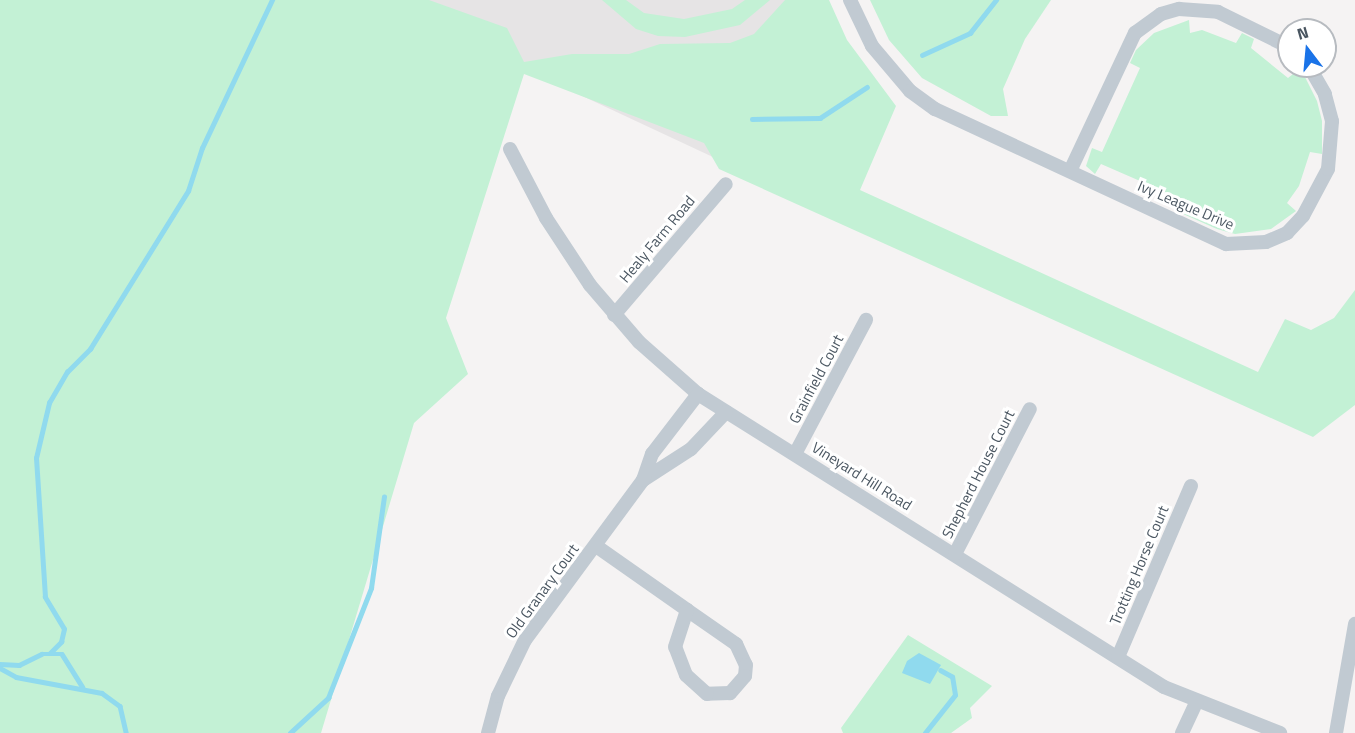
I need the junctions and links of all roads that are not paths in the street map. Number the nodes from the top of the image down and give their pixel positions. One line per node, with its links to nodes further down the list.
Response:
1 (850, 0): 5 (street, Ivy League Drive)
2 (1277, 41): 5 (street)
3 (1316, 78): 5 (street, Ivy League Drive)
4 (510, 149): 7 (street, Vineyard Hill Road)
5 (1070, 171)
6 (726, 184): 7 (street, Healy Farm Road)
7 (614, 315): 9 (street, Vineyard Hill Road)
8 (866, 320): 12 (street, Grainfield Court)
9 (698, 394): 11 (street, Vineyard Hill Road); 13 (street, Old Granary Court)
10 (1030, 409): 16 (street, Shepherd House Court)
11 (726, 412): 12 (street, Vineyard Hill Road); 13 (street, Old Granary Court)
12 (795, 454): 16 (street, Vineyard Hill Road)
13 (643, 480): 15 (street, Old Granary Court)
14 (1191, 486): 19 (street, Trotting Horse Court)
15 (596, 546): 17 (street); 21 (street, Old Granary Court)
16 (956, 554): 19 (street, Vineyard Hill Road)
17 (687, 610): 17 (street)
18 (1355, 624): 24 (street)
19 (1118, 657): 20 (street, Vineyard Hill Road)
20 (1197, 701): 22 (street); 23 (street, Vineyard Hill Road)
21 (488, 733)
22 (1182, 733)
23 (1280, 733)
24 (1336, 733)

